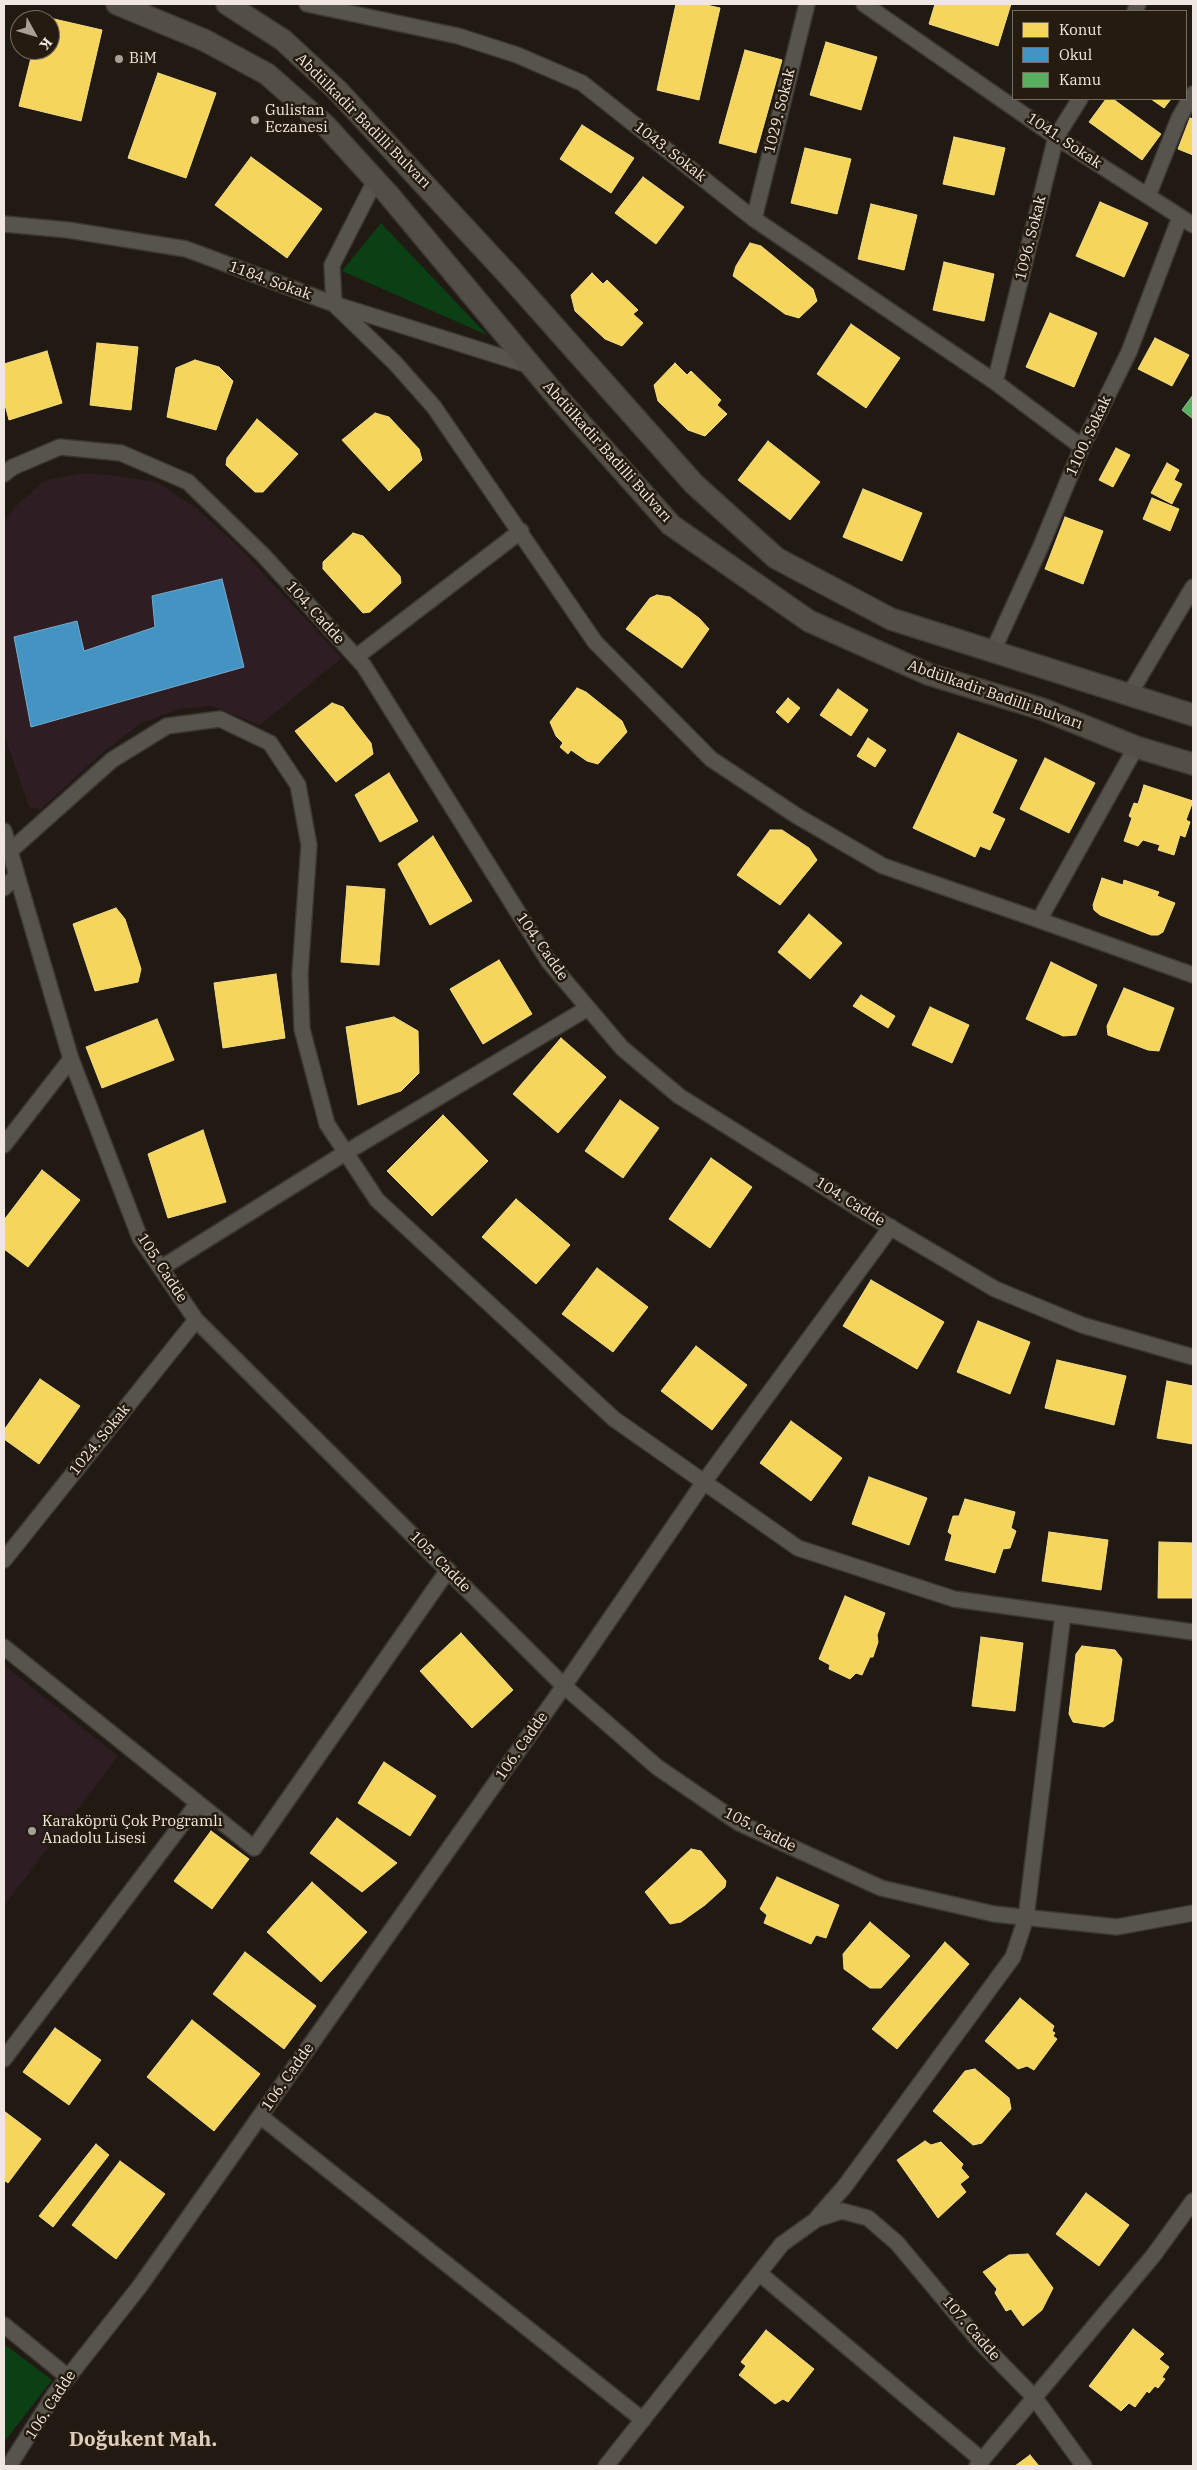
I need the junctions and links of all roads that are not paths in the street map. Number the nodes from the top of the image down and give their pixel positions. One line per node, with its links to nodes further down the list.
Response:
1 (117, 4): 9 (main road, Abdülkadir Badilli Bulvarı)
2 (227, 4): 21 (main road, Abdülkadir Badilli Bulvarı)
3 (307, 4): 11 (street, 1043. Sokak)
4 (807, 4): 11 (street, 1029. Sokak)
5 (864, 4): 8 (street, 1041. Sokak)
6 (1193, 94): 10 (street)
7 (1079, 100): 8 (street, 1096. Sokak)
8 (1056, 137): 10 (street, 1041. Sokak); 16 (street, 1096. Sokak)
9 (376, 181): 14 (street); 15 (main road, Abdülkadir Badilli Bulvarı)
10 (1148, 196): 12 (street, 1041. Sokak)
11 (754, 219): 16 (street, 1043. Sokak)
12 (1187, 221): 17 (street, 1100. Sokak)
13 (4, 224): 14 (street, 1184. Sokak)
14 (334, 304): 15 (street, 1184. Sokak); 19 (street)
15 (530, 366): 25 (main road, Abdülkadir Badilli Bulvarı)
16 (995, 382): 17 (street, 1043. Sokak)
17 (1082, 448): 21 (street, 1100. Sokak)
18 (4, 474): 22 (street, 104. Cadde)
19 (521, 531): 22 (street); 31 (street)
20 (1193, 587): 23 (street)
21 (992, 652): 23 (main road, Abdülkadir Badilli Bulvarı)
22 (356, 657): 33 (street, 104. Cadde)
23 (1129, 696): 24 (main road, Abdülkadir Badilli Bulvarı)
24 (1193, 716)
25 (1136, 747): 26 (main road, Abdülkadir Badilli Bulvarı); 31 (street)
26 (1193, 764)
27 (4, 831): 28 (street, 105. Cadde)
28 (9, 852): 29 (street, 105. Cadde); 36 (street)
29 (16, 876): 30 (street); 34 (street, 105. Cadde)
30 (4, 888)
31 (1039, 920): 32 (street)
32 (1193, 976)
33 (588, 1008): 36 (street); 37 (street, 104. Cadde)
34 (71, 1059): 35 (street); 38 (street, 105. Cadde)
35 (4, 1145)
36 (345, 1153): 38 (street); 41 (street)
37 (890, 1227): 40 (street, 104. Cadde); 41 (street, 106. Cadde)
38 (161, 1268): 39 (street, 105. Cadde)
39 (196, 1320): 42 (street, 1024. Sokak); 43 (street, 105. Cadde)
40 (1193, 1356)
41 (704, 1482): 44 (street); 47 (street, 106. Cadde)
42 (4, 1560)
43 (448, 1570): 47 (street, 105. Cadde); 48 (street)
44 (1063, 1614): 45 (street); 50 (street)
45 (1193, 1632)
46 (4, 1647): 48 (street)
47 (564, 1686): 50 (street, 105. Cadde); 52 (street, 106. Cadde)
48 (198, 1803): 51 (street)
49 (1193, 1913): 50 (street, 105. Cadde)
50 (1026, 1918): 54 (street)
51 (4, 2059)
52 (260, 2116): 57 (street, 106. Cadde); 59 (street)
53 (1193, 2201): 58 (street)
54 (817, 2219): 55 (street); 58 (street, 107. Cadde)
55 (759, 2273): 59 (street); 60 (street)
56 (4, 2324): 57 (street)
57 (68, 2377): 61 (street, 106. Cadde)
58 (1034, 2397): 60 (street); 63 (street, 107. Cadde)
59 (643, 2420): 62 (street)
60 (980, 2463)
61 (13, 2465)
62 (606, 2466)
63 (1084, 2466)

